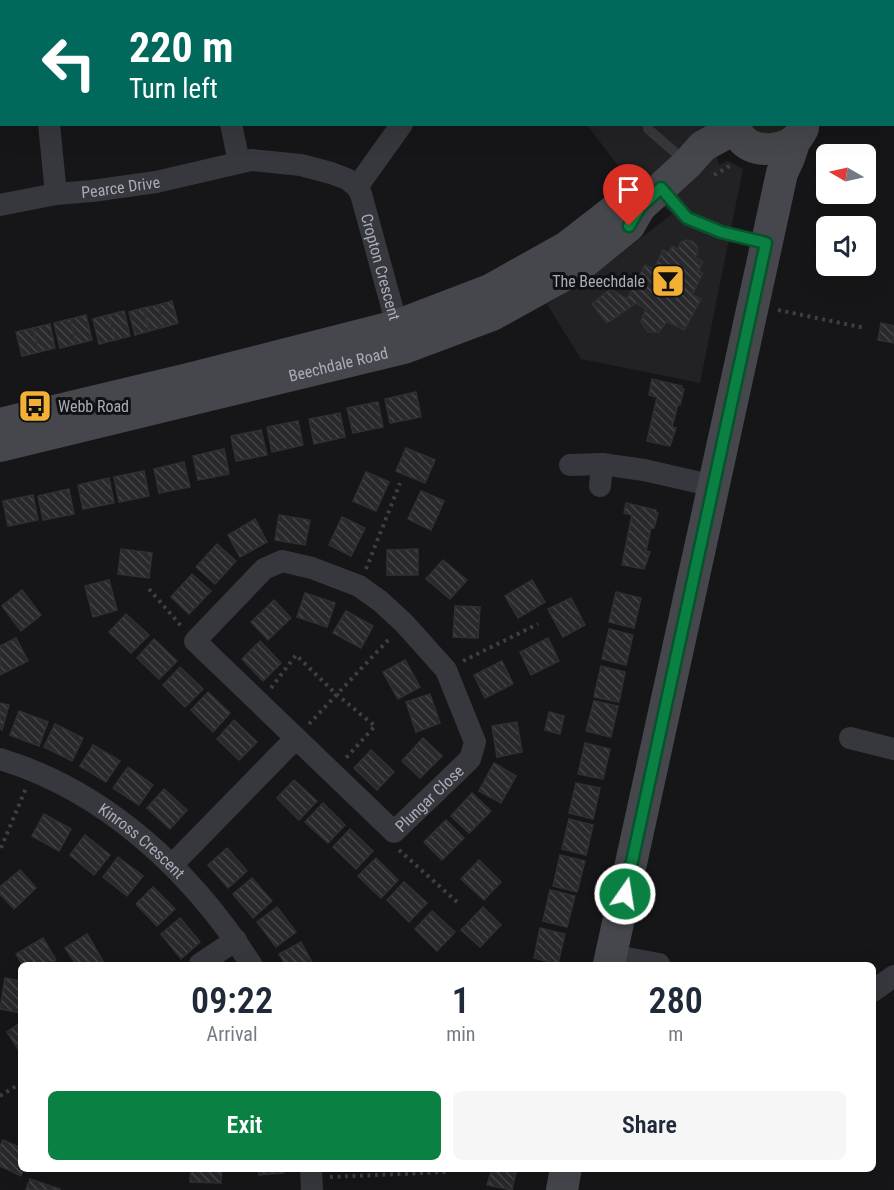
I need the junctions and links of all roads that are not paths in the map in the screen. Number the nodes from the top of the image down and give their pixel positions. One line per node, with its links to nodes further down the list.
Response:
1 (49, 126): 10 (street)
2 (231, 126): 7 (street)
3 (401, 126): 9 (street)
4 (648, 126): 8 (lane)
5 (736, 126): 6 (street); 8 (street, Beechdale Road)
6 (789, 147): 13 (street)
7 (239, 162): 9 (street); 10 (street, Pearce Drive)
8 (700, 169): 11 (street, Beechdale Road)
9 (357, 187): 14 (street, Cropton Crescent)
10 (56, 194): 12 (street, Pearce Drive)
11 (650, 198): 13 (lane); 14 (street, Beechdale Road)
12 (0, 205)
13 (766, 243): 18 (street)
14 (400, 337): 15 (street, Beechdale Road); 16 (street, Beechdale Road)
15 (0, 424)
16 (0, 447)
17 (570, 465): 18 (street)
18 (714, 486): 25 (street)
19 (296, 738): 19 (street, Plungar Close); 23 (street)
20 (850, 738): 21 (street)
21 (894, 749)
22 (0, 759): 23 (street, Kinross Crescent)
23 (172, 865): 24 (street, Kinross Crescent)
24 (236, 940): 26 (street); 27 (street, Kinross Crescent)
25 (610, 960): 28 (street)
26 (203, 962)
27 (250, 962)
28 (634, 962)
29 (894, 976): 30 (street)
30 (876, 989)
31 (565, 1172): 32 (street)
32 (562, 1190)

